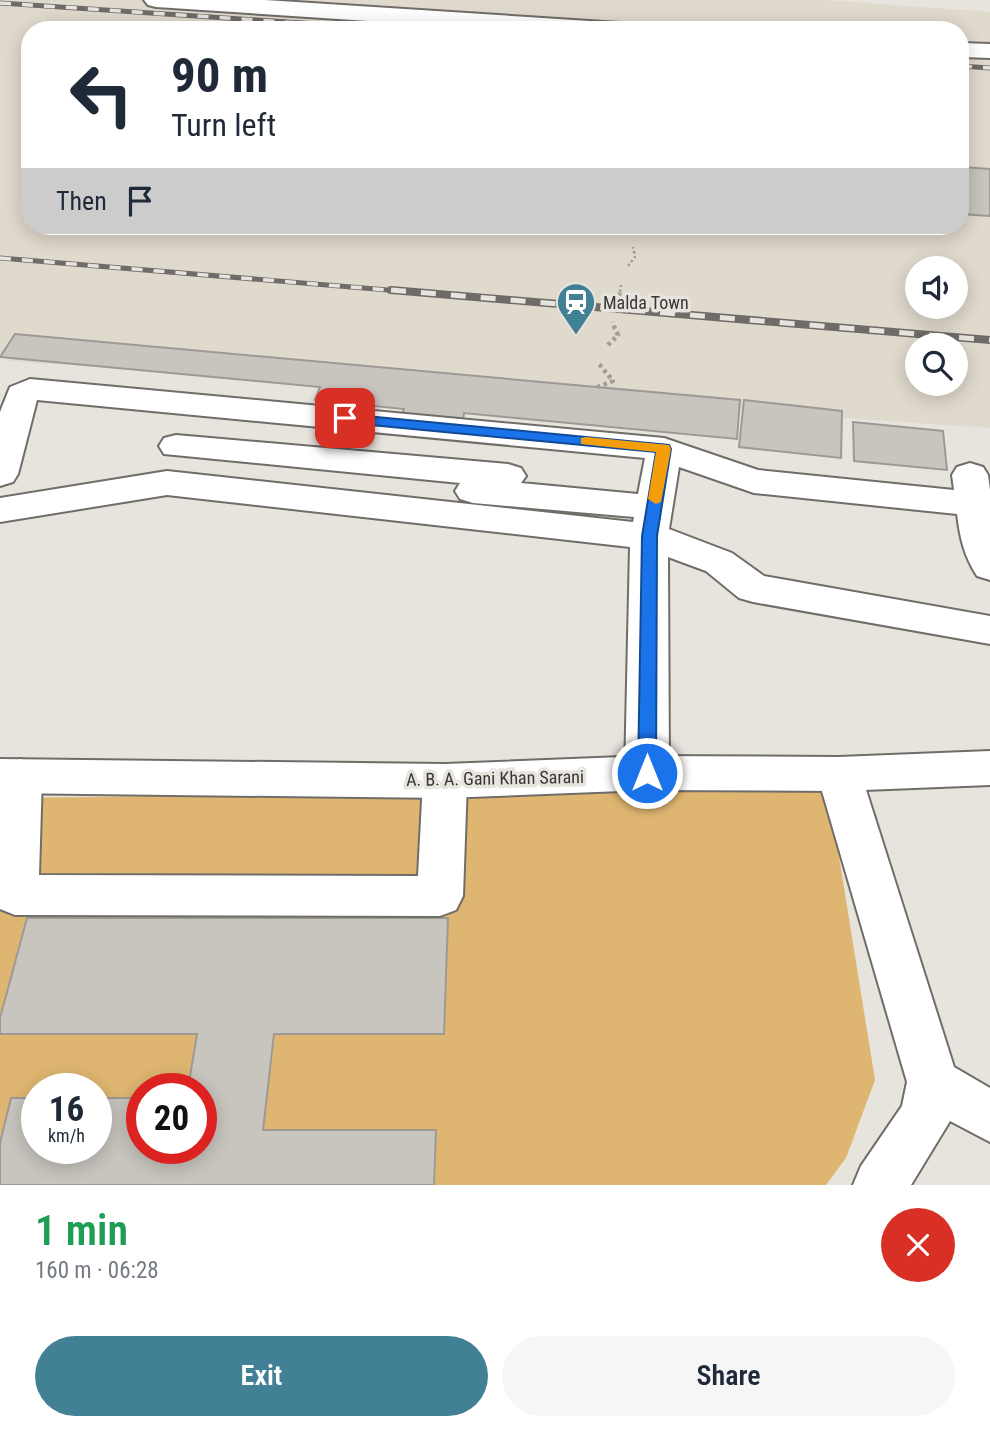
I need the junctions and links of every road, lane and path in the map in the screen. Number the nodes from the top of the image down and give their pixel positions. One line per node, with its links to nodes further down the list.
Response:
1 (156, 0): 2 (street)
2 (481, 21)
3 (969, 50): 4 (street)
4 (990, 51)
5 (633, 247): 6 (path)
6 (628, 266)
7 (621, 285): 8 (path)
8 (618, 303)
9 (611, 322): 10 (path)
10 (608, 345)
11 (599, 364): 12 (path)
12 (597, 387)
13 (186, 403): 14 (street); 15 (street); 16 (street)
14 (664, 449): 18 (street); 19 (street)
15 (171, 464): 17 (street); 18 (street); 18 (street)
16 (0, 474)
17 (0, 510)
18 (654, 511): 20 (street); 22 (street)
19 (990, 567)
20 (990, 630)
21 (990, 768): 23 (street, A. B. A. Gani Khan Sarani)
22 (647, 773): 23 (street, A. B. A. Gani Khan Sarani); 25 (street, A. B. A. Gani Khan Sarani)
23 (839, 774): 26 (street)
24 (10, 776): 25 (street, A. B. A. Gani Khan Sarani); 25 (street)
25 (445, 780)
26 (933, 1082): 27 (street); 28 (street)
27 (990, 1117)
28 (880, 1185)

